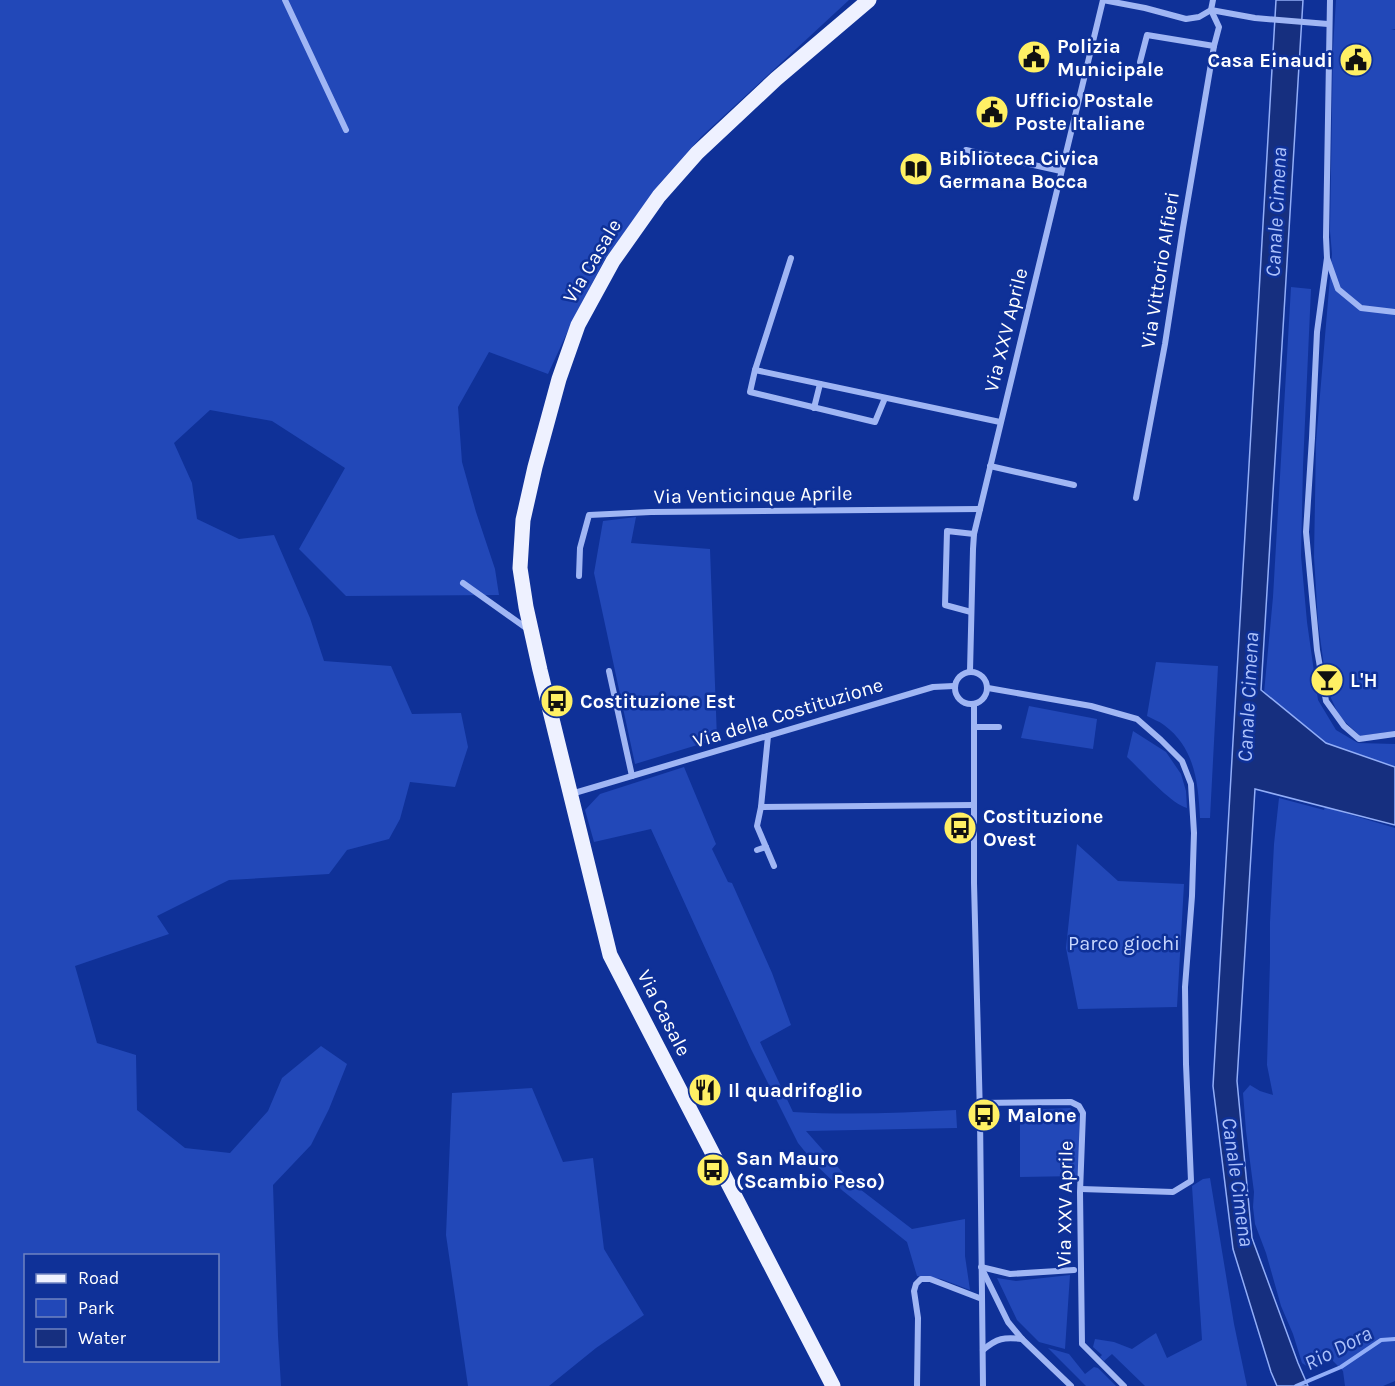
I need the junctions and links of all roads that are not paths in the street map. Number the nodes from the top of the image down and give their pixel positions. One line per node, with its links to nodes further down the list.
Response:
1 (285, 0): 10 (street)
2 (869, 0): 29 (main road, Via Casale)
3 (1103, 0): 6 (street); 12 (street, Via XXV Aprile)
4 (1213, 0): 6 (street, Via Vittorio Alfieri)
5 (1330, 0): 7 (street)
6 (1211, 10): 7 (street); 8 (street, Via Vittorio Alfieri)
7 (1328, 24): 14 (street)
8 (1214, 46): 9 (street); 23 (street, Via Vittorio Alfieri)
9 (1140, 62)
10 (345, 130)
11 (966, 150): 12 (street)
12 (1061, 171): 20 (street, Via XXV Aprile)
13 (791, 258): 16 (street)
14 (1327, 258): 15 (street); 37 (street)
15 (1395, 312)
16 (755, 370): 17 (street); 19 (street)
17 (820, 384): 18 (street); 19 (street)
18 (885, 398): 19 (street); 20 (street)
19 (814, 408)
20 (1000, 422): 21 (street, Via XXV Aprile)
21 (990, 466): 22 (street); 24 (street, Via XXV Aprile)
22 (1074, 485)
23 (1137, 498)
24 (980, 509): 25 (street, Via XXV Aprile); 26 (street, Via Venticinque Aprile)
25 (974, 534): 28 (street, Via XXV Aprile); 28 (street)
26 (579, 576)
27 (463, 583): 29 (street)
28 (971, 612): 31 (street, Via XXV Aprile)
29 (532, 632): 40 (main road, Via Casale)
30 (609, 671): 39 (street)
31 (970, 671): 32 (street); 33 (street)
32 (954, 686): 34 (street); 38 (street, Via della Costituzione)
33 (988, 688): 34 (street); 47 (street)
34 (974, 704): 35 (street)
35 (974, 727): 36 (street); 41 (street)
36 (999, 727)
37 (1395, 734)
38 (768, 736): 39 (street, Via della Costituzione); 42 (street)
39 (632, 776): 40 (street, Via della Costituzione)
40 (571, 794): 53 (main road, Via Casale)
41 (974, 805): 42 (street); 46 (street)
42 (761, 807): 43 (street)
43 (766, 847): 44 (street); 45 (street)
44 (757, 850)
45 (774, 866)
46 (980, 1103): 47 (street, Via XXV Aprile); 48 (street)
47 (1080, 1189): 57 (street, Via XXV Aprile)
48 (981, 1267): 49 (street); 50 (street); 51 (street)
49 (1074, 1270)
50 (982, 1299): 52 (street); 54 (street)
51 (1022, 1339): 52 (street); 56 (street)
52 (983, 1350): 55 (street)
53 (833, 1386)
54 (917, 1386)
55 (983, 1386)
56 (1071, 1386)
57 (1124, 1386)

